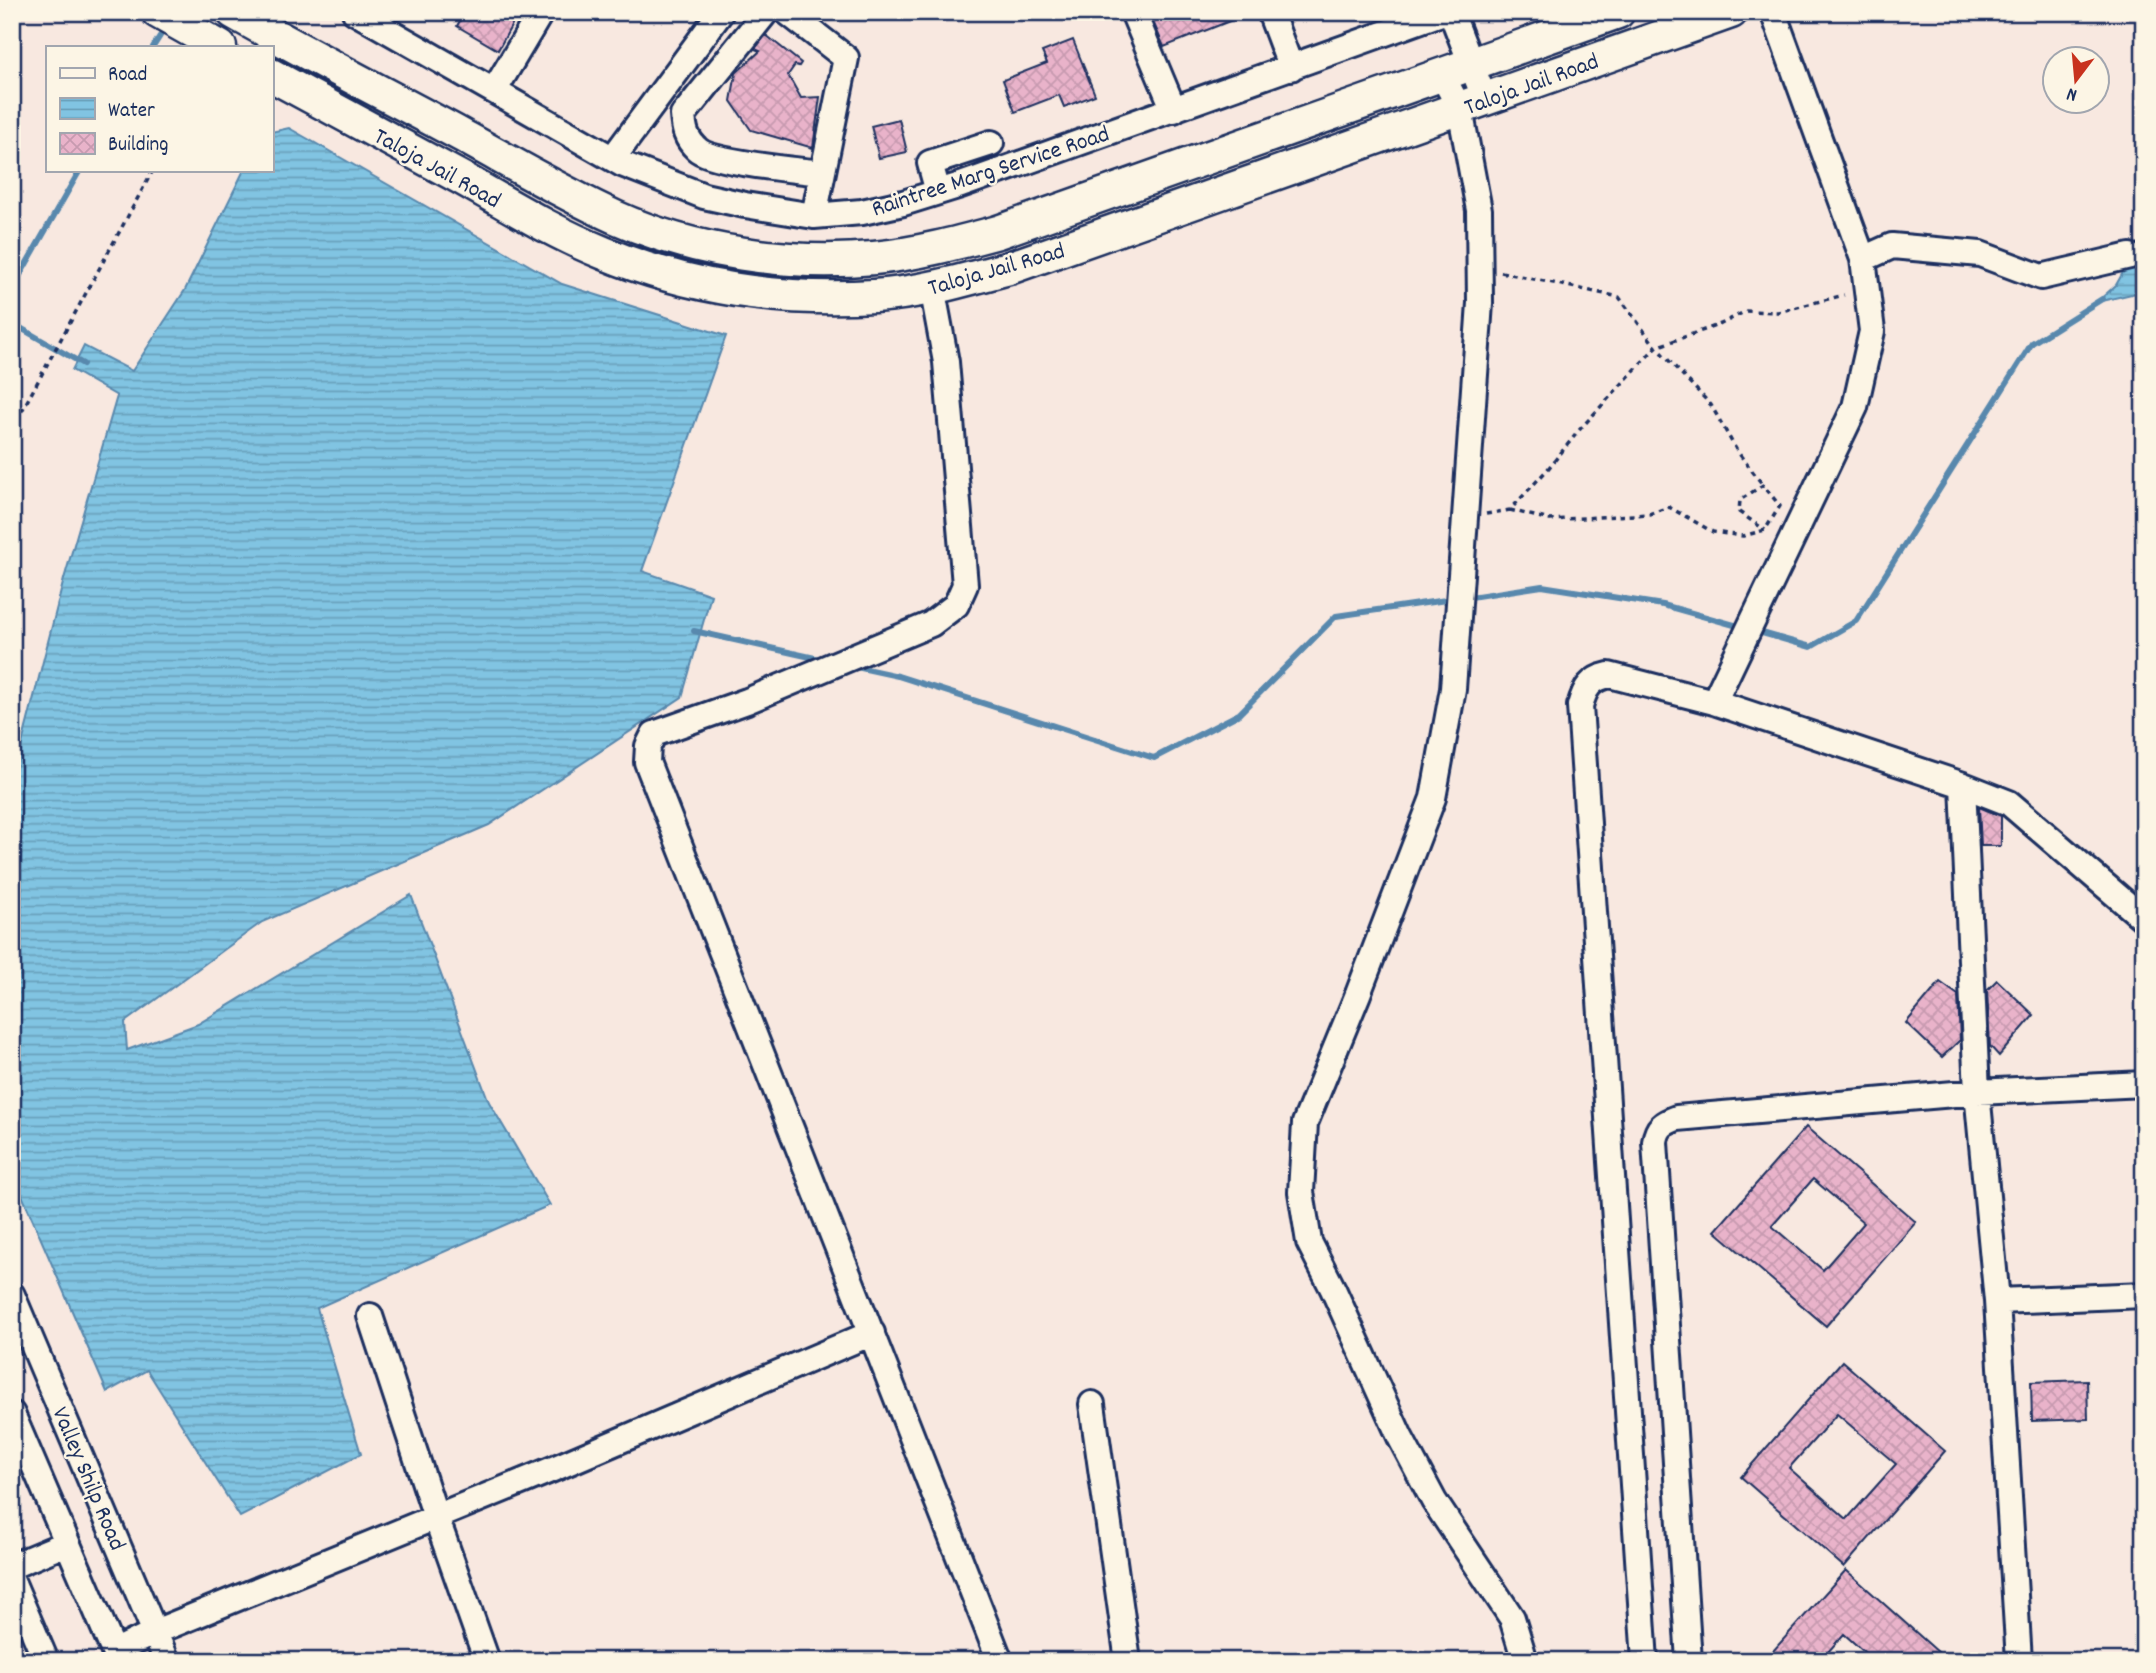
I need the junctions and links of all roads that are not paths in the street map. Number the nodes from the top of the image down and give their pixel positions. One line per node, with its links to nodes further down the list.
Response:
1 (158, 12): 15 (main road)
2 (355, 12): 21 (street, Raintree Marg Service Road)
3 (541, 12): 21 (street)
4 (721, 12): 25 (street)
5 (766, 12): 26 (street)
6 (787, 12): 26 (street)
7 (1133, 12): 23 (street)
8 (1270, 12): 18 (street)
9 (1444, 12): 18 (street, Raintree Marg Service Road)
10 (1451, 12): 17 (street)
11 (1618, 12): 17 (main road, Taloja Jail Road)
12 (1731, 12): 22 (main road, Taloja Jail Road)
13 (1773, 12): 30 (street)
14 (240, 14): 16 (street); 19 (main road, Taloja Jail Road)
15 (218, 46)
16 (221, 46)
17 (1472, 64): 19 (main road, Taloja Jail Road); 22 (street)
18 (1291, 68): 23 (street, Raintree Marg Service Road)
19 (1442, 75): 22 (street)
20 (273, 76): 31 (main road, Taloja Jail Road)
21 (494, 91): 25 (street, Raintree Marg Service Road)
22 (1472, 104): 31 (main road, Taloja Jail Road); 55 (street)
23 (1174, 110): 27 (street, Raintree Marg Service Road)
24 (990, 143): 27 (street)
25 (613, 158): 28 (street, Raintree Marg Service Road)
26 (821, 173): 28 (street)
27 (938, 192): 28 (street, Raintree Marg Service Road)
28 (814, 216)
29 (2130, 256): 30 (street)
30 (1863, 259): 32 (street)
31 (932, 287): 41 (street)
32 (1714, 702): 33 (street); 56 (street)
33 (1963, 785): 34 (street); 36 (street)
34 (2144, 919)
35 (2144, 1084): 36 (street)
36 (1978, 1092): 39 (street); 57 (street)
37 (12, 1295): 48 (street, Valley Shilp Road)
38 (2144, 1295): 39 (street)
39 (1997, 1301): 58 (street)
40 (370, 1316): 44 (street)
41 (872, 1333): 44 (street); 53 (street)
42 (1092, 1404): 54 (street)
43 (12, 1414): 45 (street, Valley Shilp Road)
44 (436, 1517): 48 (street); 52 (street)
45 (68, 1543): 46 (street); 49 (street, Valley Shilp Road)
46 (12, 1566)
47 (12, 1581): 50 (street)
48 (155, 1632): 49 (street); 51 (street, Valley Shilp Road)
49 (116, 1656)
50 (46, 1661)
51 (167, 1661)
52 (487, 1661)
53 (1000, 1661)
54 (1128, 1661)
55 (1525, 1661)
56 (1644, 1661)
57 (1689, 1661)
58 (2019, 1661)

